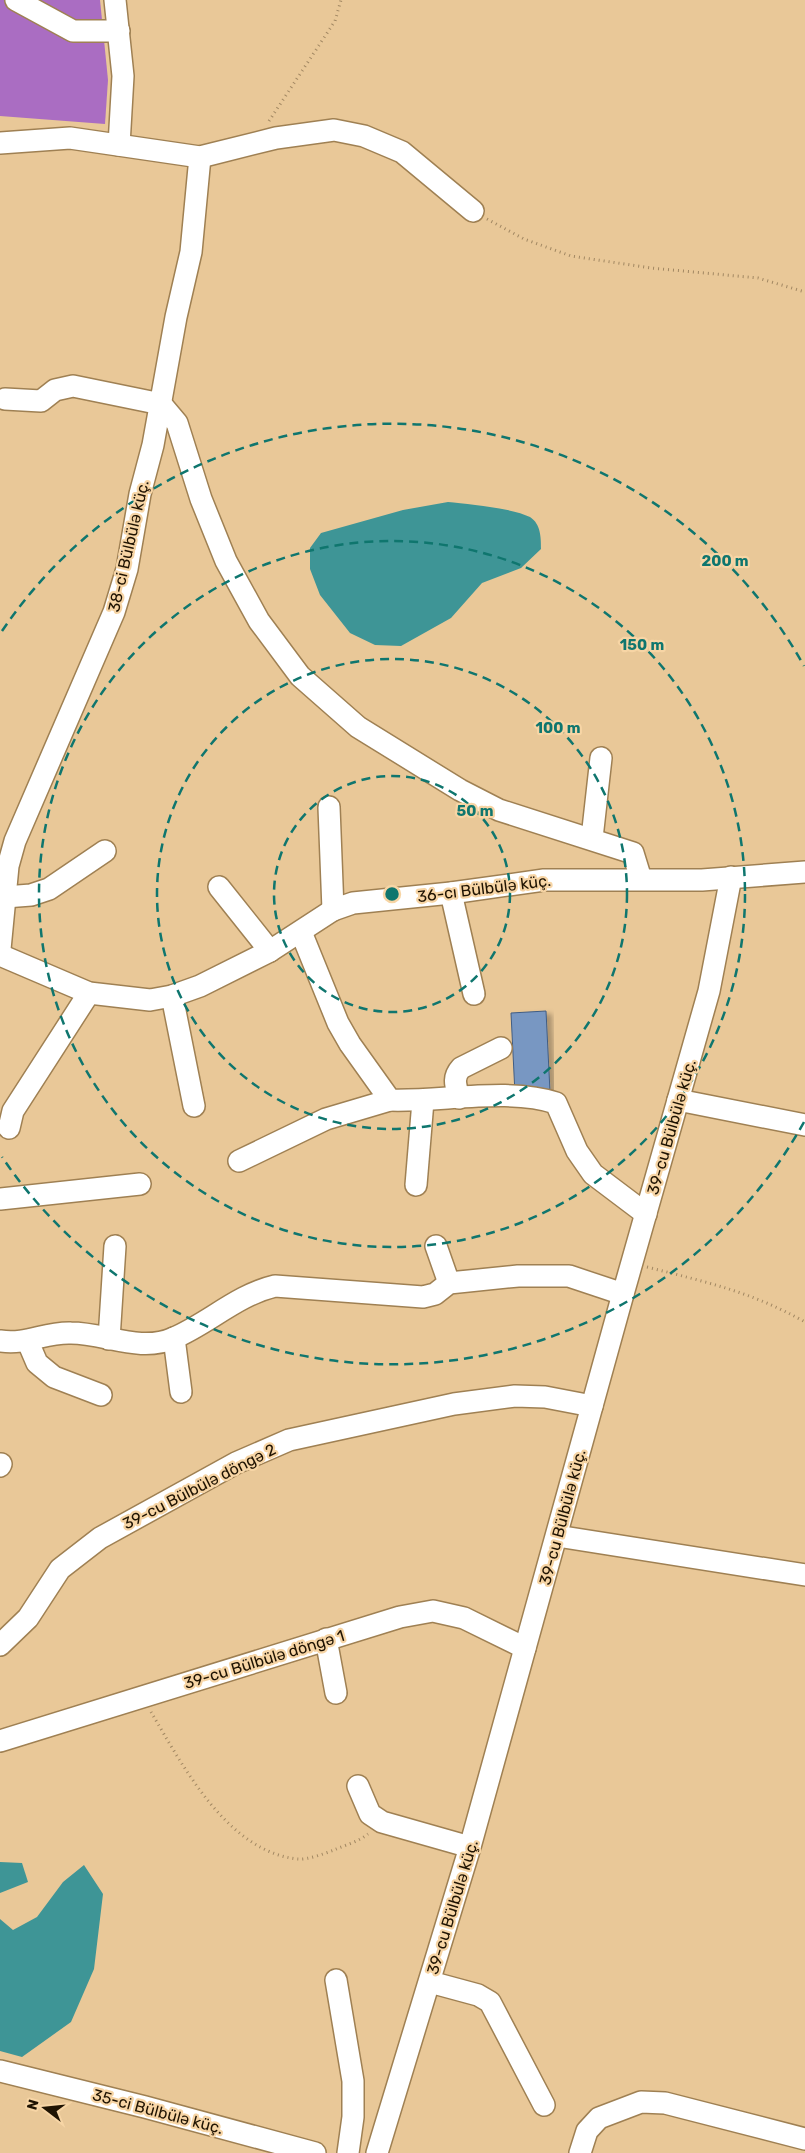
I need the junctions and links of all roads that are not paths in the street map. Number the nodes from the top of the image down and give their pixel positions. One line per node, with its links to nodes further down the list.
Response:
1 (16, 0): 3 (street)
2 (115, 0): 3 (street)
3 (119, 31): 5 (street)
4 (0, 143): 5 (street)
5 (119, 145): 6 (street)
6 (200, 156): 7 (street); 9 (street, 38-ci Bülbülə küç.)
7 (473, 211)
8 (5, 399): 9 (street)
9 (161, 404): 12 (street); 19 (street, 38-ci Bülbülə küç.)
10 (601, 758): 12 (street)
11 (329, 807): 20 (street)
12 (592, 838): 16 (street)
13 (105, 851): 19 (street)
14 (805, 872): 15 (street, 36-cı Bülbülə küç.)
15 (731, 877): 16 (street, 36-cı Bülbülə küç.); 30 (street, 39-cu Bülbülə küç.)
16 (642, 879): 18 (street, 36-cı Bülbülə küç.)
17 (219, 887): 23 (street)
18 (451, 893): 20 (street, 36-cı Bülbülə küç.); 25 (street)
19 (5, 897): 22 (street, 38-ci Bülbülə küç.)
20 (333, 910): 21 (street, 36-cı Bülbülə küç.)
21 (301, 932): 23 (street, 36-cı Bülbülə küç.); 29 (street)
22 (0, 943): 24 (street, 36-cı Bülbülə küç.)
23 (270, 951): 26 (street, 36-cı Bülbülə küç.)
24 (89, 993): 26 (street, 36-cı Bülbülə küç.); 34 (street)
25 (474, 994)
26 (172, 996): 32 (street)
27 (501, 1048): 28 (street)
28 (459, 1098): 31 (street); 39 (street)
29 (390, 1100): 31 (street); 35 (street)
30 (678, 1100): 33 (street); 39 (street, 39-cu Bülbülə küç.)
31 (423, 1101): 37 (street)
32 (194, 1106)
33 (805, 1125)
34 (9, 1128)
35 (238, 1161)
36 (140, 1184): 38 (street)
37 (416, 1185)
38 (0, 1199)
39 (646, 1214): 43 (street, 39-cu Bülbülə küç.)
40 (115, 1246): 45 (street)
41 (436, 1246): 42 (street)
42 (449, 1283): 43 (street); 44 (street)
43 (623, 1294): 50 (street, 39-cu Bülbülə küç.)
44 (174, 1338): 45 (street); 48 (street)
45 (109, 1339): 47 (street)
46 (0, 1341): 47 (street)
47 (28, 1342): 49 (street)
48 (181, 1392)
49 (101, 1394)
50 (592, 1406): 51 (street, 39-cu Bülbülə küç.); 54 (street, 39-cu Bülbülə döngə 2)
51 (557, 1536): 52 (street); 55 (street, 39-cu Bülbülə küç.)
52 (805, 1575)
53 (326, 1640): 55 (street, 39-cu Bülbülə döngə 1); 56 (street); 57 (street, 39-cu Bülbülə döngə 1)
54 (0, 1645)
55 (526, 1648): 59 (street, 39-cu Bülbülə küç.)
56 (336, 1693)
57 (0, 1741)
58 (358, 1786): 59 (street)
59 (470, 1847): 61 (street, 39-cu Bülbülə küç.)
60 (336, 1980): 66 (street)
61 (430, 1982): 63 (street); 67 (street, 39-cu Bülbülə küç.)
62 (0, 2071): 65 (street, 35-ci Bülbülə küç.)
63 (544, 2105)
64 (805, 2139): 68 (street)
65 (315, 2153)
66 (348, 2153)
67 (377, 2153)
68 (580, 2153)

